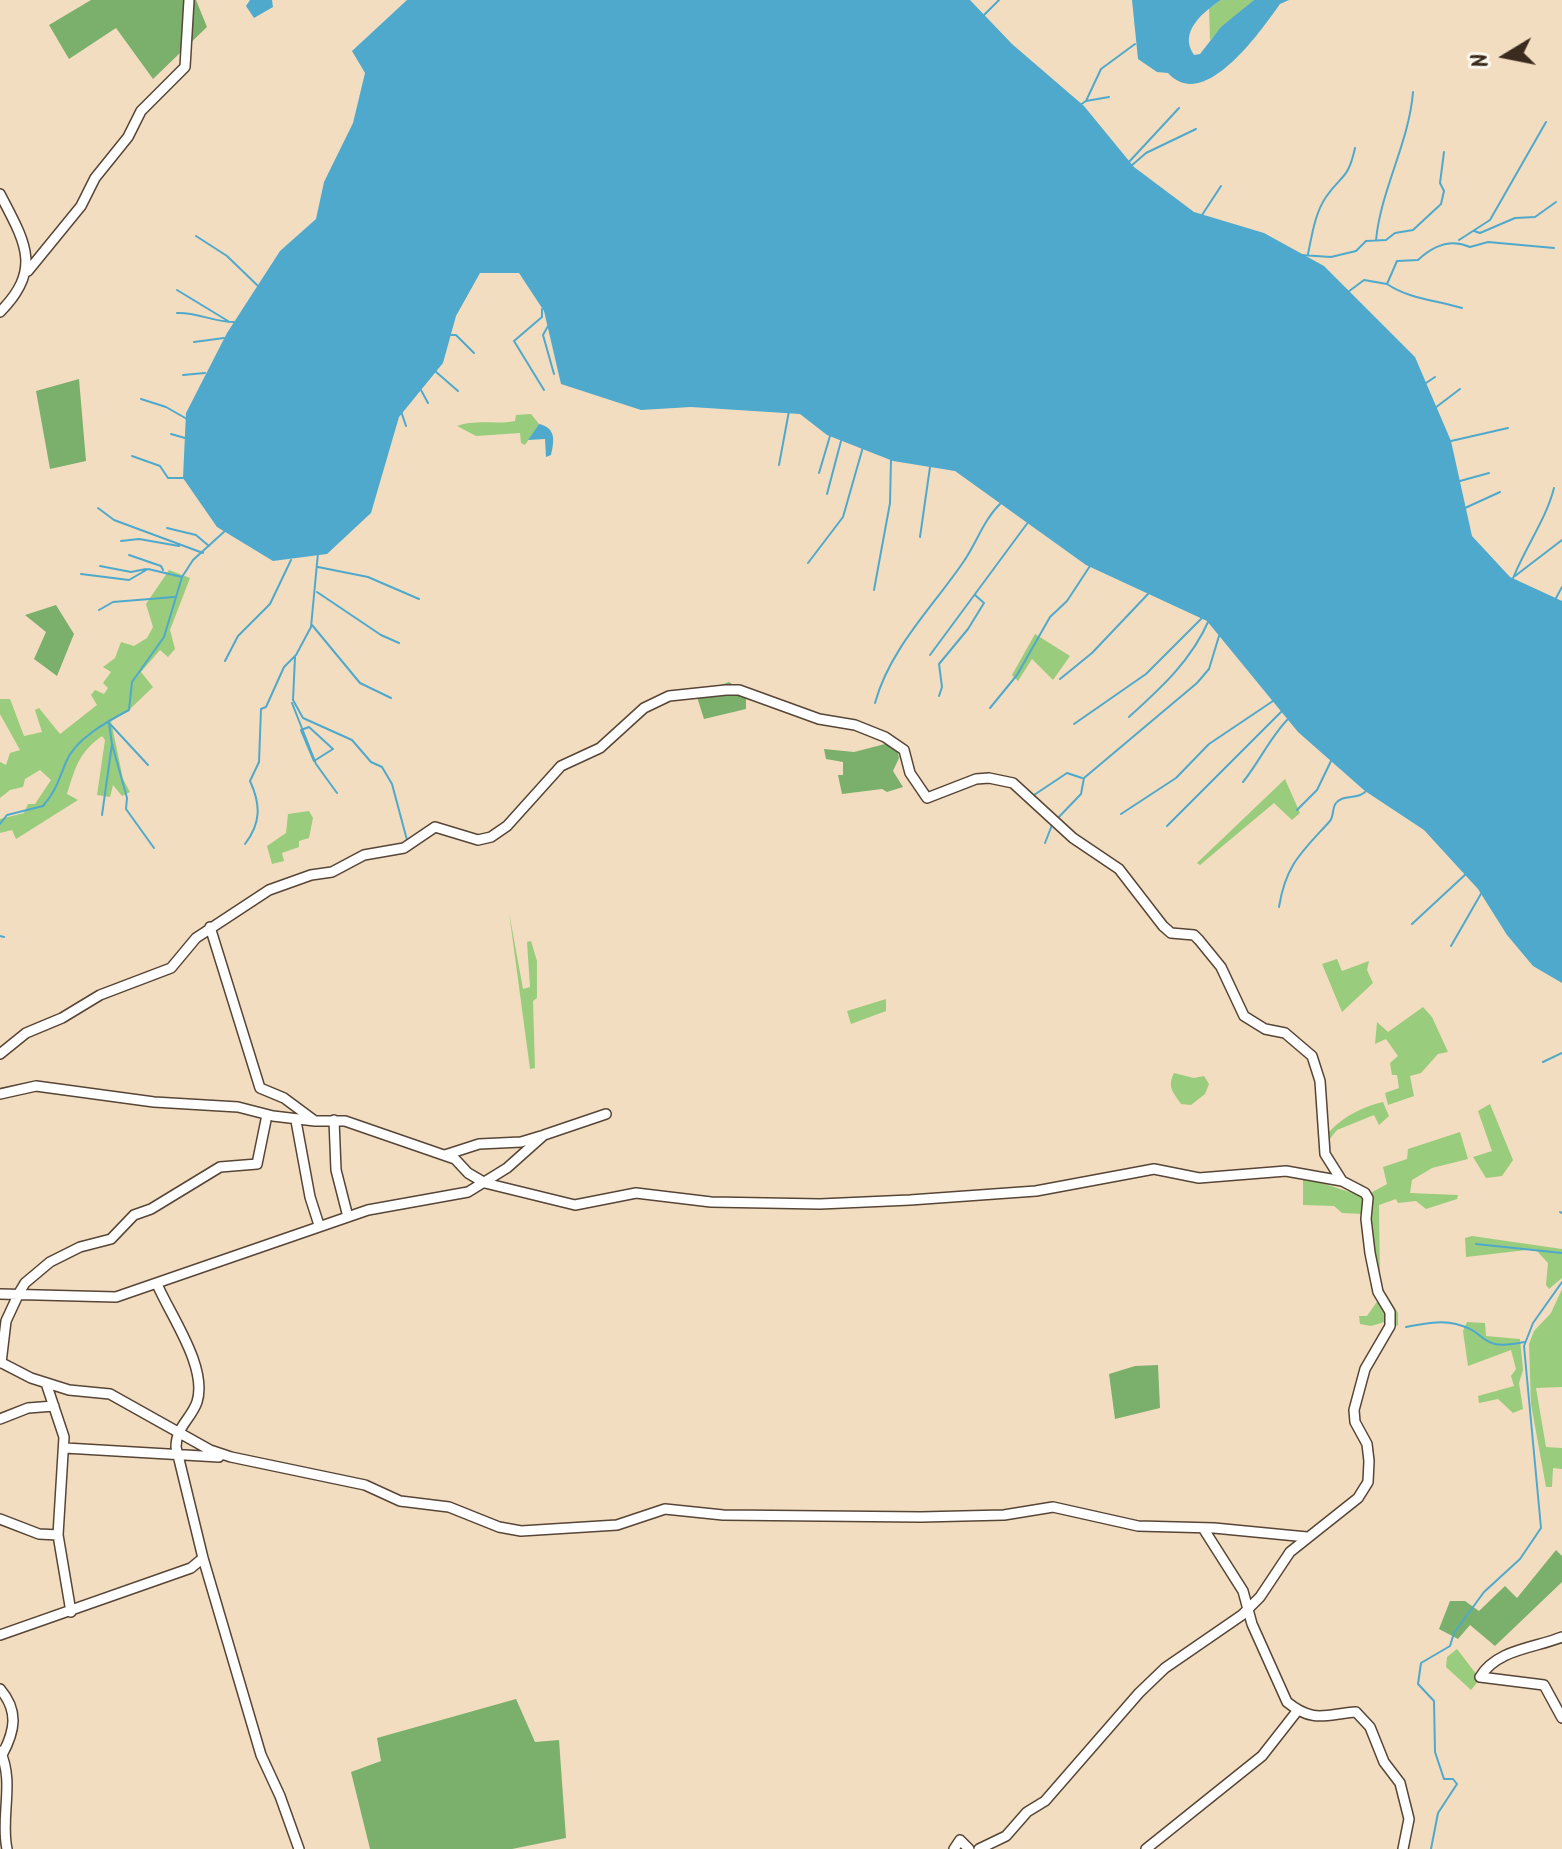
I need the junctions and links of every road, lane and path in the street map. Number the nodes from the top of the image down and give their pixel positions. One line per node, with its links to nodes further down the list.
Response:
1 (189, 0): 3 (street)
2 (0, 194): 3 (street)
3 (28, 271): 4 (street)
4 (0, 312)
5 (210, 927): 6 (street); 8 (street); 17 (street)
6 (0, 1054)
7 (0, 1094): 10 (street)
8 (284, 1098): 11 (street); 14 (street)
9 (606, 1114): 15 (street)
10 (267, 1115): 11 (street); 22 (street)
11 (280, 1118): 13 (street)
12 (334, 1120): 14 (street); 16 (street); 19 (street)
13 (296, 1121): 14 (street); 20 (street)
14 (315, 1121)
15 (544, 1135): 16 (street); 18 (street)
16 (445, 1155): 18 (street)
17 (1342, 1181): 18 (street); 35 (street)
18 (485, 1183): 19 (street)
19 (348, 1217): 20 (street)
20 (319, 1225): 21 (street)
21 (157, 1284): 22 (street); 28 (street)
22 (19, 1293): 23 (street); 24 (street)
23 (0, 1294)
24 (1, 1363): 25 (street)
25 (46, 1383): 26 (street); 28 (street)
26 (54, 1406): 27 (street); 29 (street)
27 (0, 1419)
28 (178, 1432): 30 (street); 31 (street)
29 (65, 1448): 30 (street); 34 (street)
30 (178, 1455): 31 (street); 36 (street)
31 (231, 1457): 33 (street)
32 (0, 1519): 34 (street)
33 (1203, 1528): 35 (street); 37 (street)
34 (58, 1535): 38 (street)
35 (1307, 1537): 37 (street)
36 (203, 1558): 38 (street); 47 (street)
37 (1248, 1610): 42 (street); 50 (street)
38 (71, 1612): 39 (street)
39 (0, 1635)
40 (1562, 1637): 43 (street)
41 (0, 1689): 44 (street)
42 (1298, 1710): 51 (street); 52 (street)
43 (1562, 1718)
44 (1, 1753): 45 (street)
45 (1, 1822): 46 (street)
46 (7, 1849)
47 (299, 1849)
48 (954, 1849): 49 (street)
49 (969, 1849)
50 (979, 1849)
51 (1146, 1849)
52 (1403, 1849)

